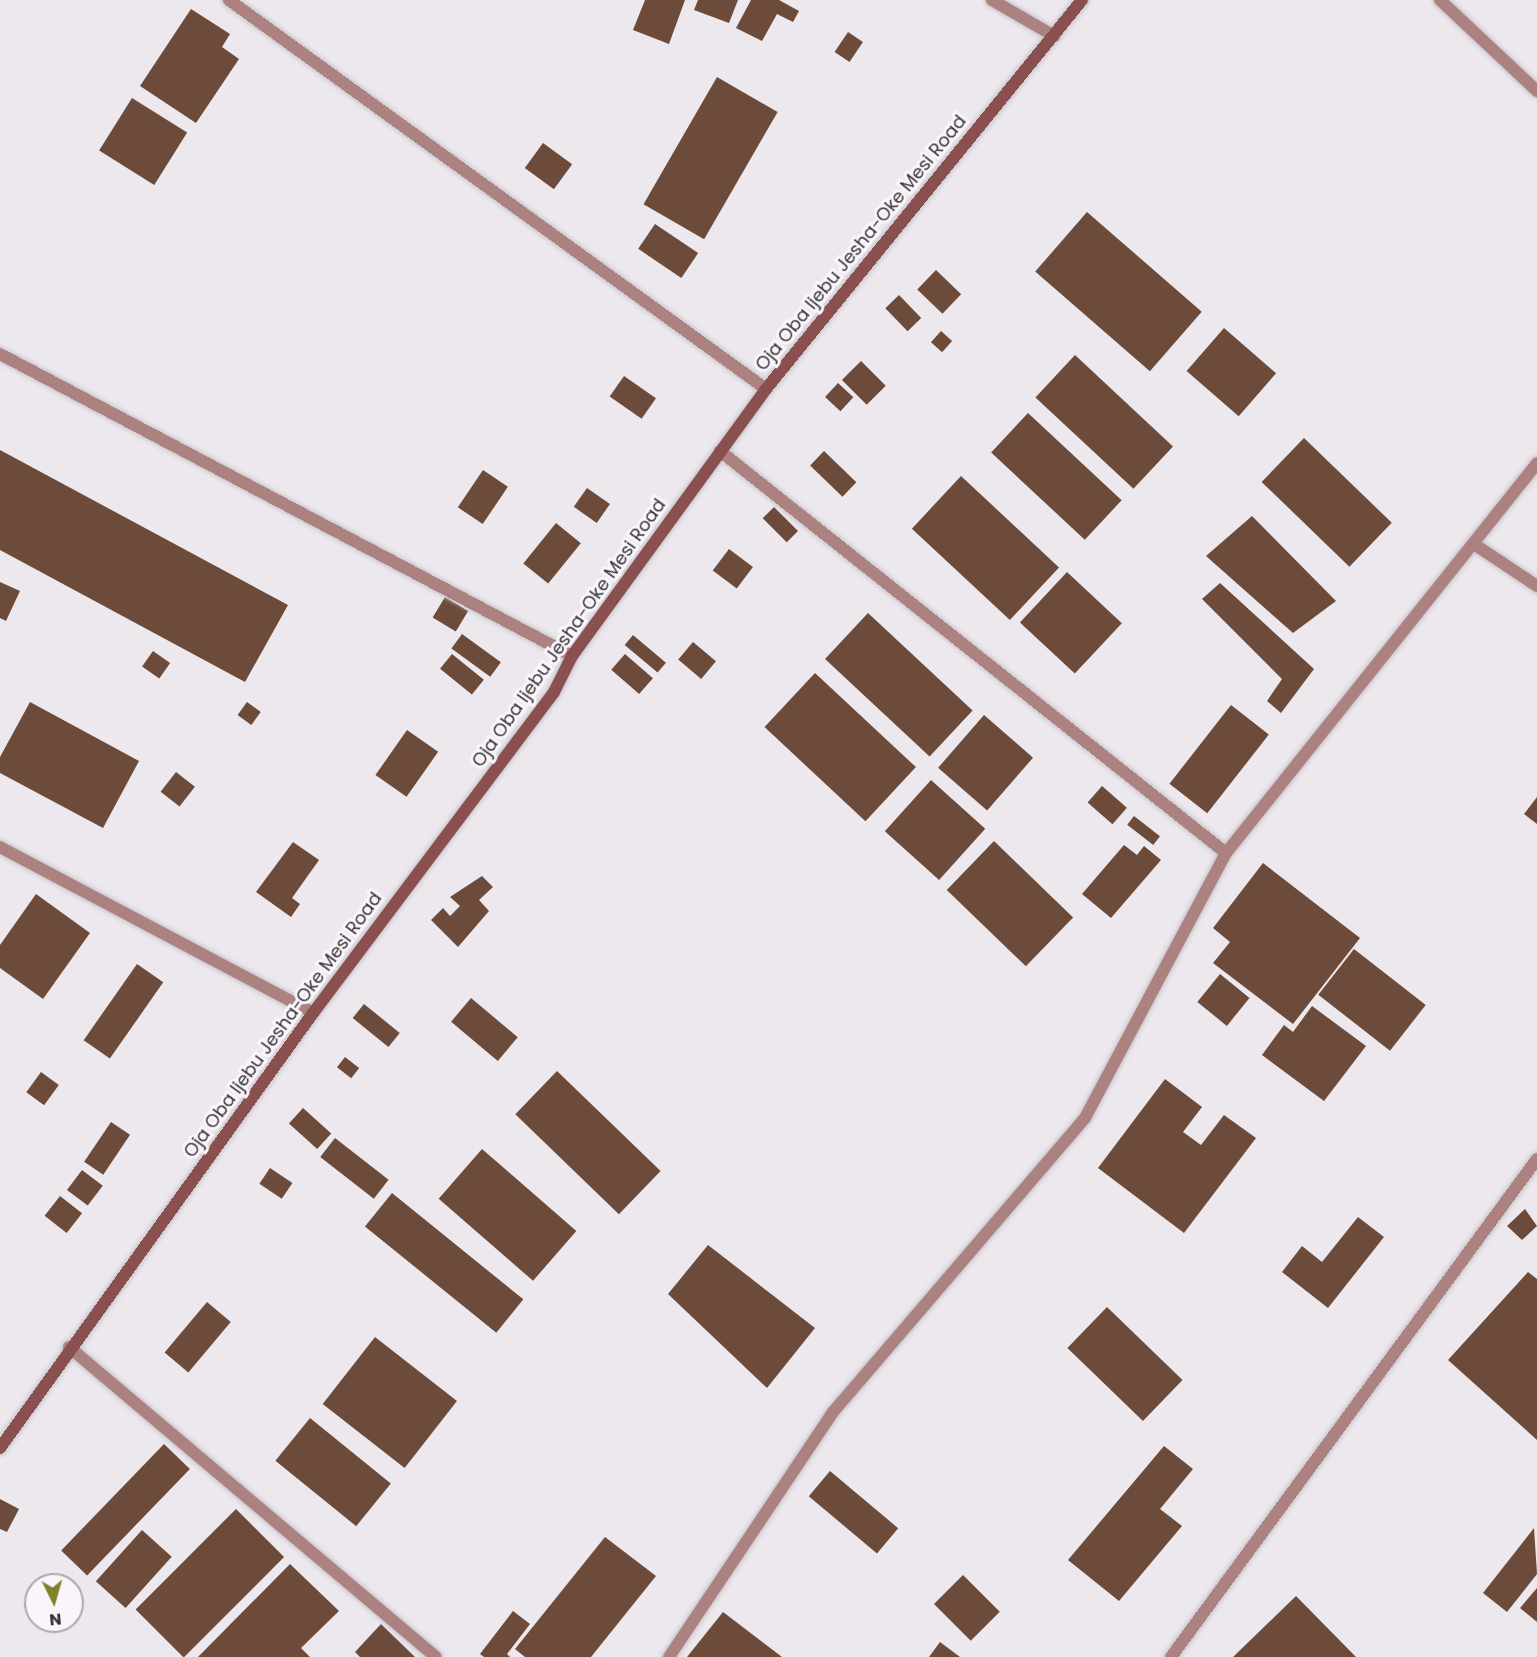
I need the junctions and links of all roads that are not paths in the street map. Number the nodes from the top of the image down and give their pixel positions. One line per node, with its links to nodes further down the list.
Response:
1 (229, 0): 8 (street)
2 (992, 0): 5 (street)
3 (1082, 0): 5 (main road, Oja Oba Ijebu Jesha-Oke Mesi Road)
4 (1440, 0): 6 (street)
5 (1054, 36): 8 (main road, Oja Oba Ijebu Jesha-Oke Mesi Road)
6 (1537, 91)
7 (0, 354): 13 (street)
8 (766, 388): 9 (main road, Oja Oba Ijebu Jesha-Oke Mesi Road)
9 (720, 452): 13 (main road, Oja Oba Ijebu Jesha-Oke Mesi Road); 15 (street)
10 (1537, 463): 11 (street)
11 (1474, 544): 12 (street); 15 (street)
12 (1537, 586)
13 (572, 656): 16 (main road, Oja Oba Ijebu Jesha-Oke Mesi Road)
14 (0, 847): 16 (street)
15 (1227, 853): 21 (street)
16 (313, 1013): 18 (main road, Oja Oba Ijebu Jesha-Oke Mesi Road)
17 (1537, 1159): 22 (street)
18 (69, 1347): 19 (main road, Oja Oba Ijebu Jesha-Oke Mesi Road); 20 (street)
19 (0, 1448)
20 (436, 1657)
21 (669, 1657)
22 (1171, 1657)

